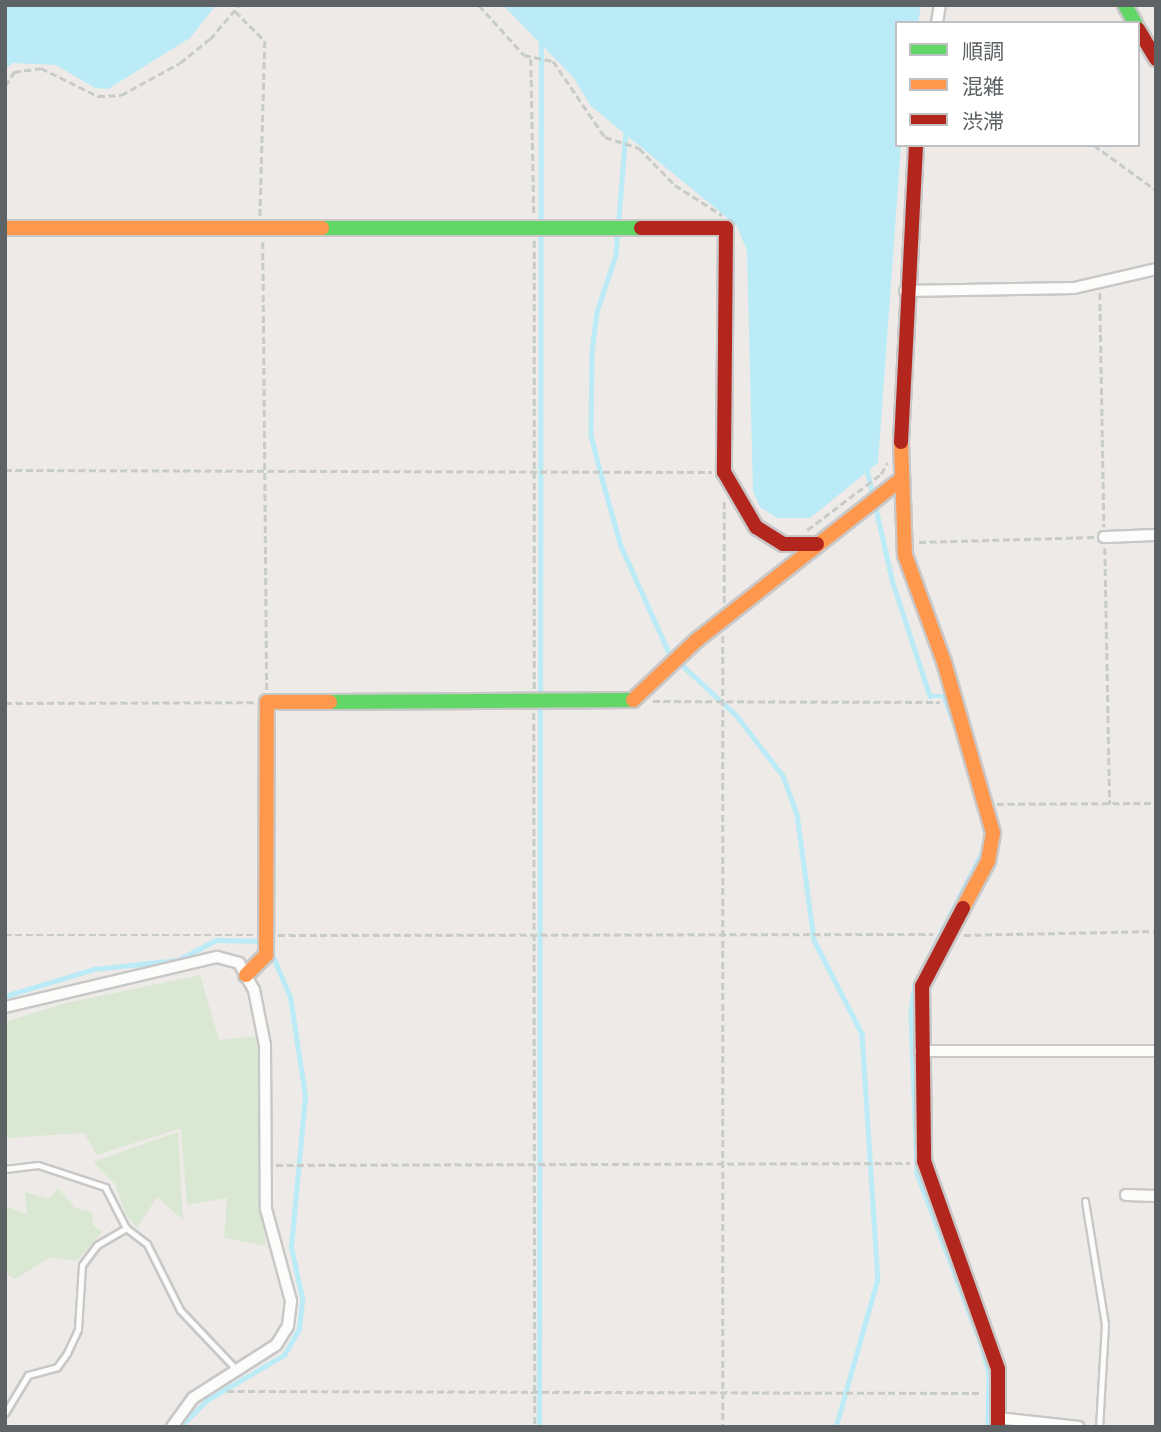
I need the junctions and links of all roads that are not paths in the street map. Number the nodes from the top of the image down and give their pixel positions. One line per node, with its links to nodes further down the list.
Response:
1 (1125, 5): 2 (street)
2 (1134, 21)
3 (1140, 32): 4 (street)
4 (1156, 60)
5 (916, 147): 8 (street)
6 (5, 228): 12 (street)
7 (1156, 268): 8 (street)
8 (905, 290): 9 (street)
9 (900, 481): 12 (street); 15 (street)
10 (1156, 535): 11 (street)
11 (1104, 537)
12 (817, 544): 13 (street)
13 (246, 975): 14 (street); 22 (street)
14 (5, 1007)
15 (920, 1051): 16 (street); 24 (street)
16 (1156, 1051)
17 (5, 1169): 21 (lane)
18 (1126, 1195): 19 (street)
19 (1156, 1196)
20 (1085, 1201): 27 (lane)
21 (126, 1228): 22 (lane); 23 (lane)
22 (237, 1370): 25 (street)
23 (5, 1413)
24 (998, 1422): 26 (street)
25 (172, 1427)
26 (1079, 1427)
27 (1099, 1427)

